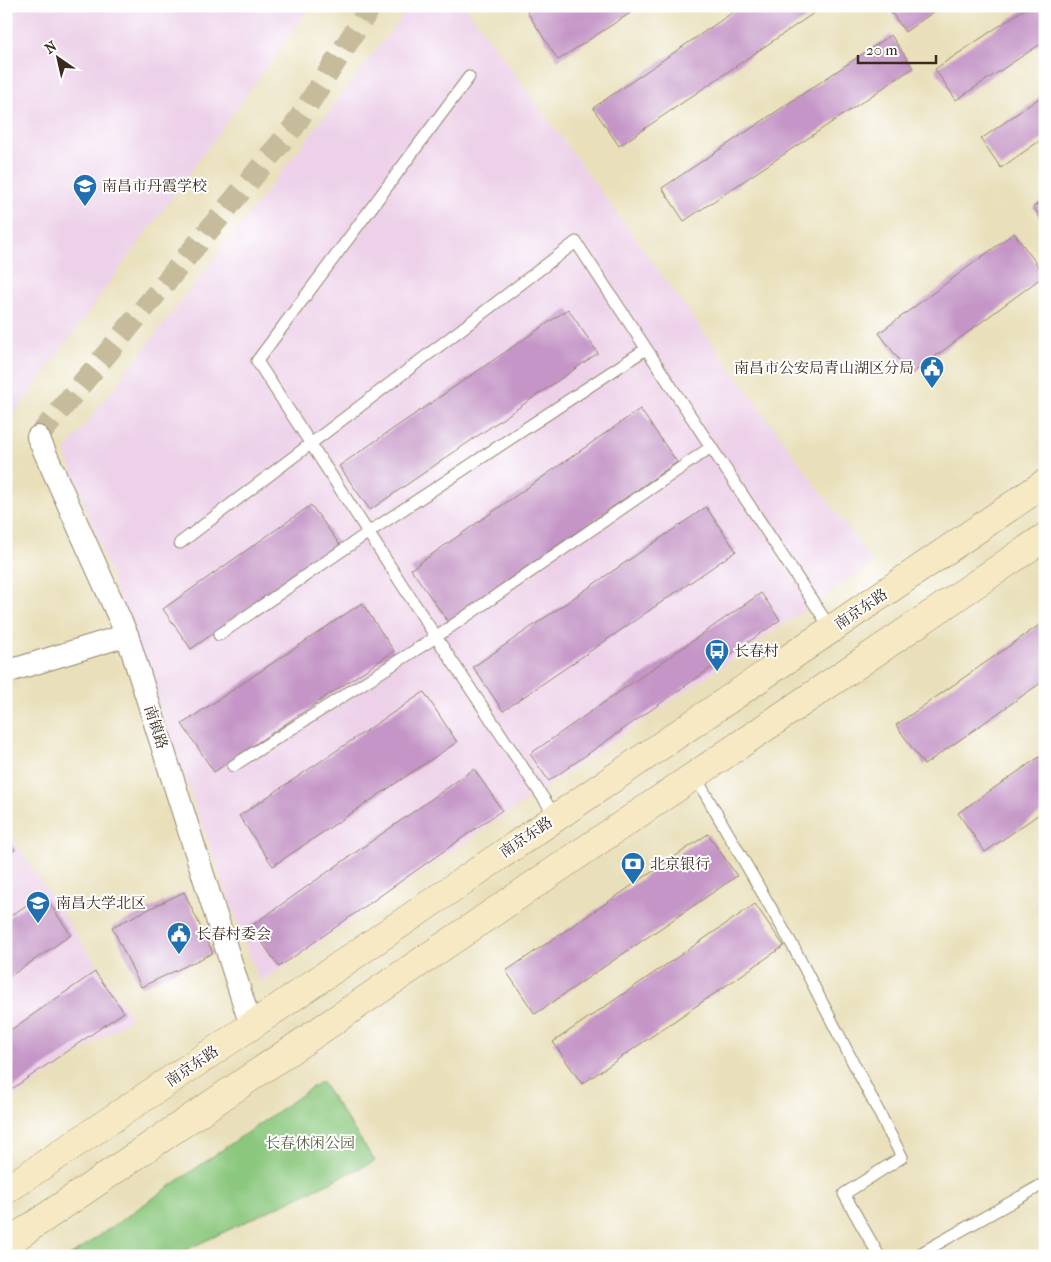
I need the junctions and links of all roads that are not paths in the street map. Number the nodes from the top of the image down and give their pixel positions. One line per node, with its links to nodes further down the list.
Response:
1 (469, 77): 4 (lane)
2 (646, 349): 4 (lane); 5 (lane); 7 (lane)
3 (38, 438): 11 (street, 南镇路)
4 (311, 444): 7 (lane); 9 (lane)
5 (711, 447): 10 (lane); 13 (lane)
6 (1045, 482): 10 (main road, 南京东路)
7 (369, 532): 12 (lane); 13 (lane)
8 (1045, 537): 16 (main road)
9 (180, 543)
10 (831, 629): 17 (main road, 南京东路)
11 (127, 635): 14 (street); 18 (street, 南镇路)
12 (219, 635)
13 (436, 637): 15 (lane); 17 (lane)
14 (6, 672)
15 (233, 766)
16 (694, 774): 21 (main road); 22 (lane)
17 (556, 817): 18 (main road, 南京东路)
18 (251, 1026): 20 (main road, 南京东路)
19 (1045, 1183): 23 (lane)
20 (6, 1190)
21 (6, 1244)
22 (879, 1256)
23 (916, 1256)

